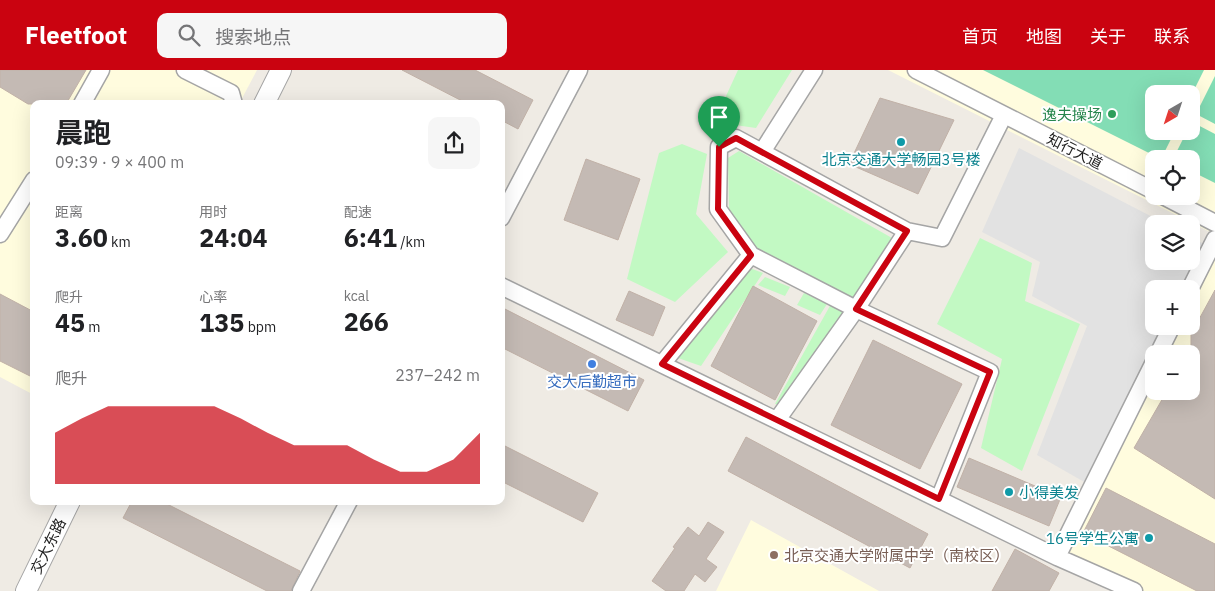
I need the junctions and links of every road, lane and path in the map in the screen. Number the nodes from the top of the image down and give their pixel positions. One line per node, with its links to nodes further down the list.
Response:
1 (101, 70): 7 (street)
2 (185, 70): 8 (street)
3 (281, 70): 9 (street)
4 (579, 70): 15 (street)
5 (814, 70): 11 (street)
6 (916, 70): 10 (street, 知行大道)
7 (84, 100)
8 (233, 100)
9 (266, 100)
10 (1004, 115): 13 (street, 知行大道); 17 (street)
11 (762, 152): 17 (street); 20 (street)
12 (30, 186): 18 (street)
13 (1145, 186)
14 (1181, 205): 16 (street)
15 (505, 210)
16 (1215, 223)
17 (907, 231): 23 (street)
18 (0, 234)
19 (1215, 239): 21 (street)
20 (751, 255): 23 (street); 24 (street)
21 (1194, 280)
22 (505, 288): 24 (street)
23 (856, 309): 26 (street); 27 (street)
24 (662, 364): 26 (street)
25 (1145, 380): 30 (street)
26 (777, 420): 27 (street)
27 (939, 499): 30 (street)
28 (68, 505): 31 (street, 交大东路)
29 (347, 505): 32 (street)
30 (1057, 557): 33 (street)
31 (26, 591)
32 (301, 591)
33 (1134, 591)

